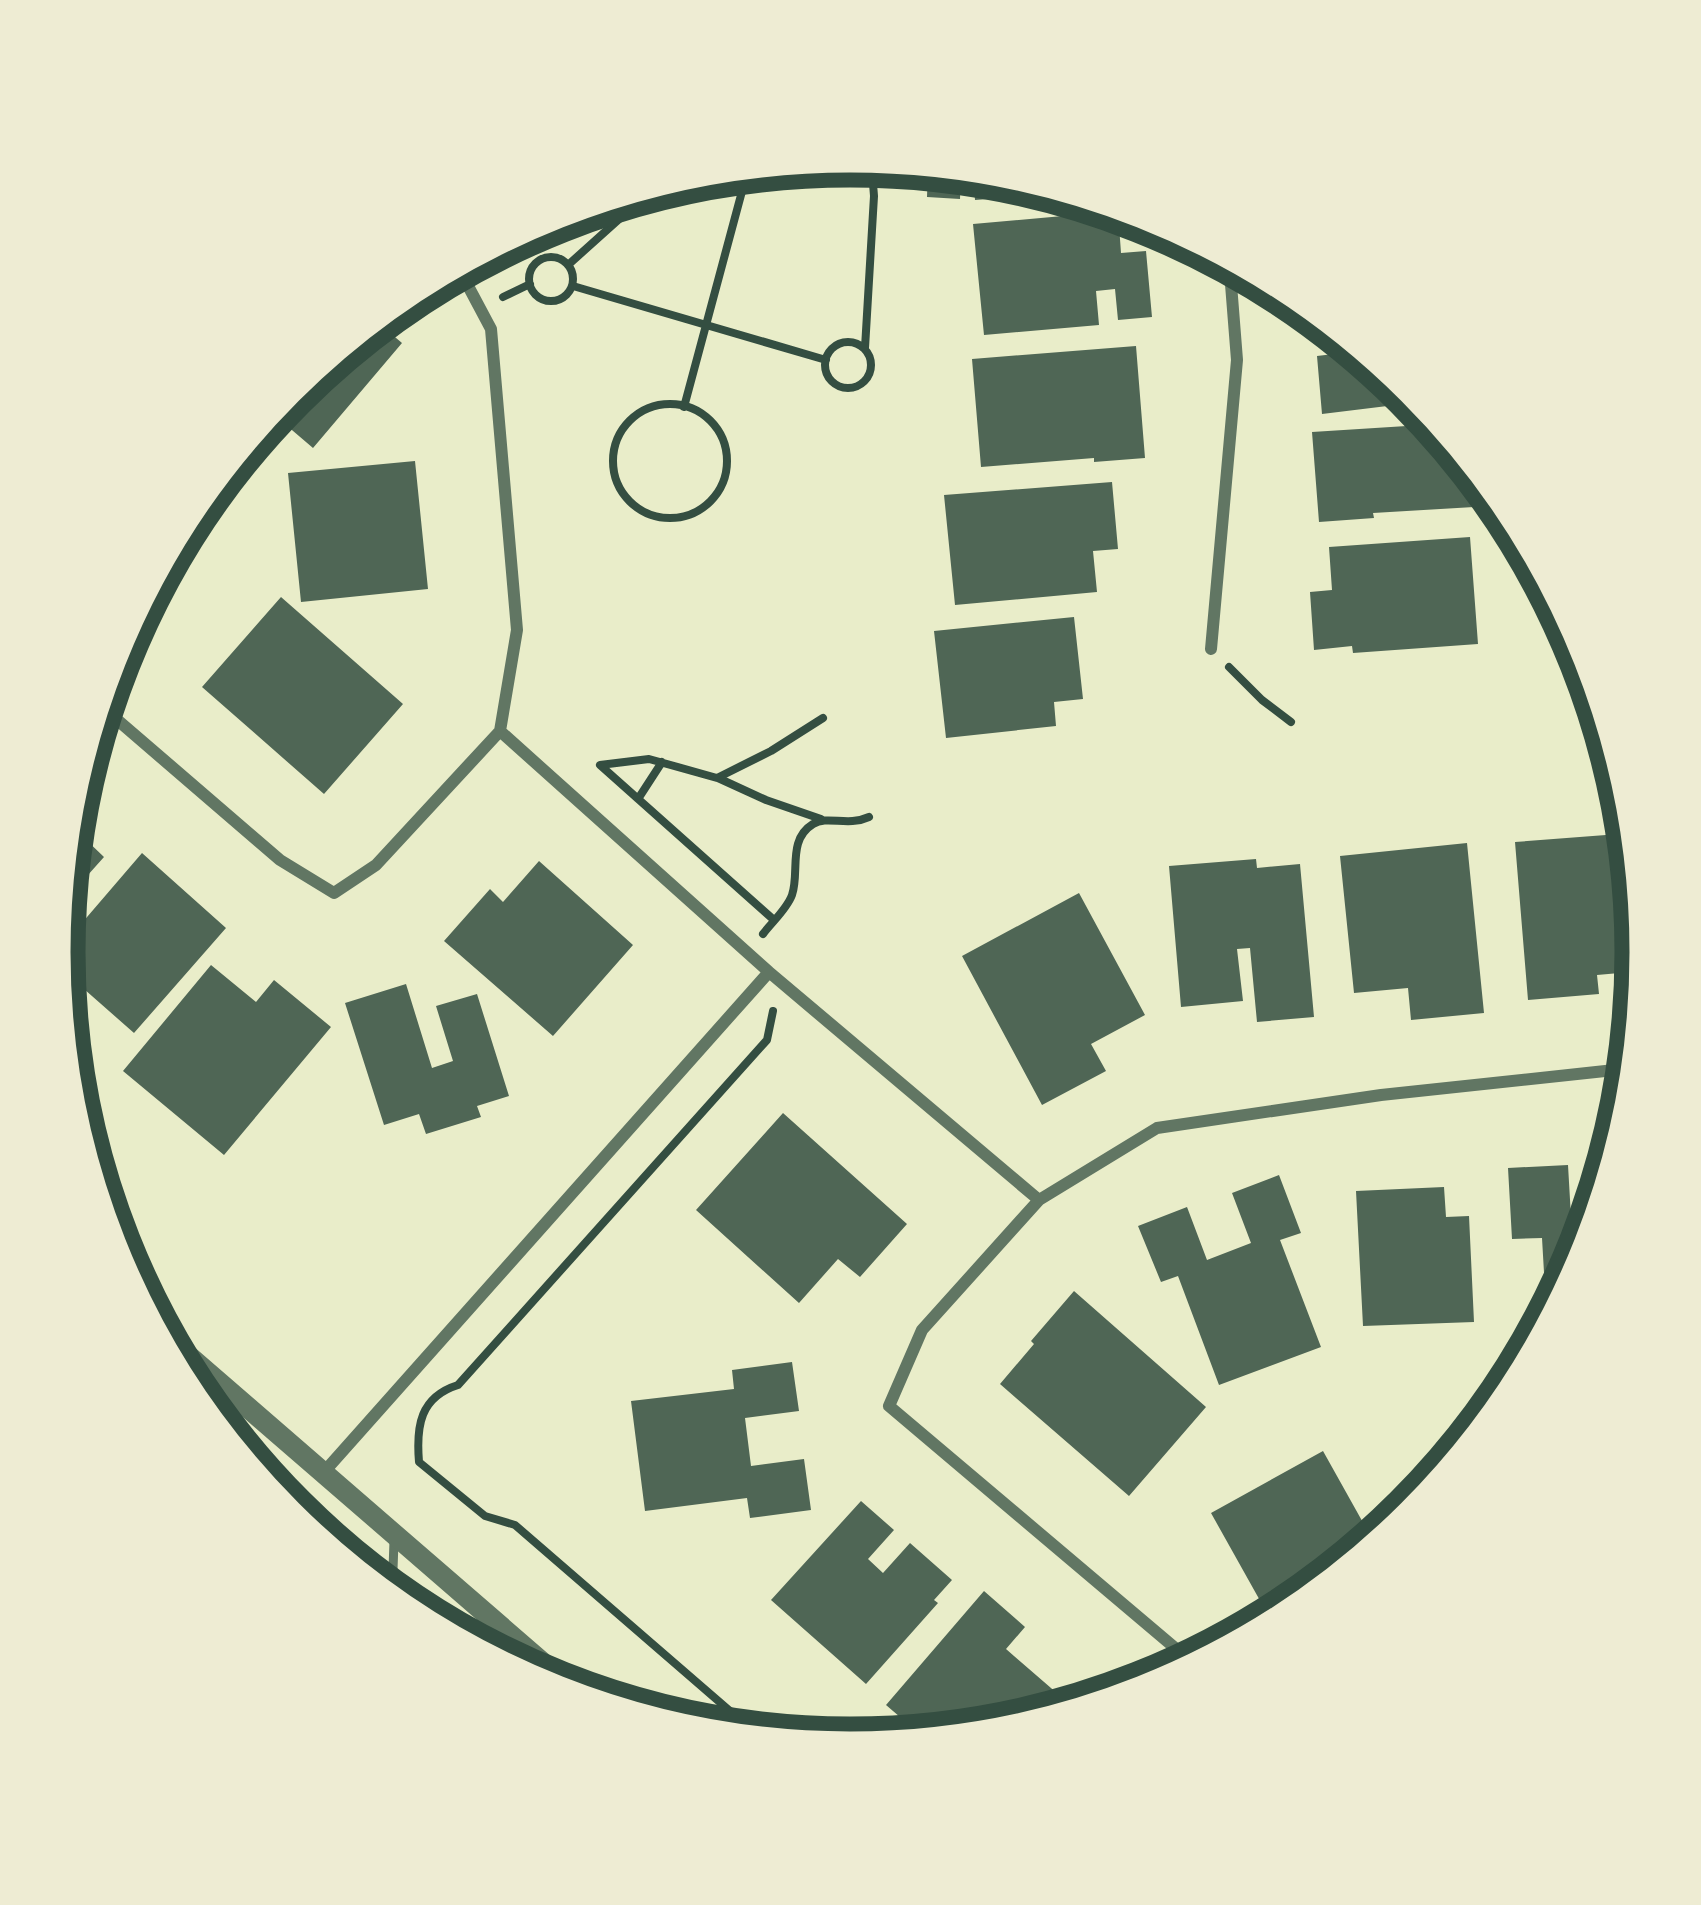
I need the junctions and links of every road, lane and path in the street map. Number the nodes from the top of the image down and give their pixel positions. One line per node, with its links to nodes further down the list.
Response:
1 (873, 181): 9 (path)
2 (743, 188): 8 (path)
3 (625, 214): 4 (path)
4 (568, 265): 7 (path); 7 (path)
5 (1231, 280): 12 (street)
6 (466, 282): 16 (street)
7 (573, 286): 8 (path)
8 (705, 325): 10 (path); 11 (path)
9 (865, 348): 10 (path); 10 (path)
10 (826, 360)
11 (684, 406): 11 (path)
12 (1211, 649): 15 (path)
13 (115, 718): 16 (street)
14 (823, 718): 18 (path)
15 (1291, 722)
16 (500, 731): 23 (street)
17 (662, 762): 18 (path); 19 (path); 19 (path)
18 (717, 778): 21 (path)
19 (638, 799): 22 (path)
20 (869, 817): 21 (path)
21 (824, 820): 22 (path)
22 (774, 920): 23 (path)
23 (747, 952): 24 (street)
24 (775, 977): 26 (street); 28 (street); 33 (path)
25 (1613, 1070): 26 (street)
26 (1039, 1200): 31 (street)
27 (195, 1361): 28 (street)
28 (324, 1472): 29 (street)
29 (394, 1536): 30 (lane); 32 (street)
30 (393, 1574)
31 (1179, 1651)
32 (536, 1657)
33 (735, 1716)

